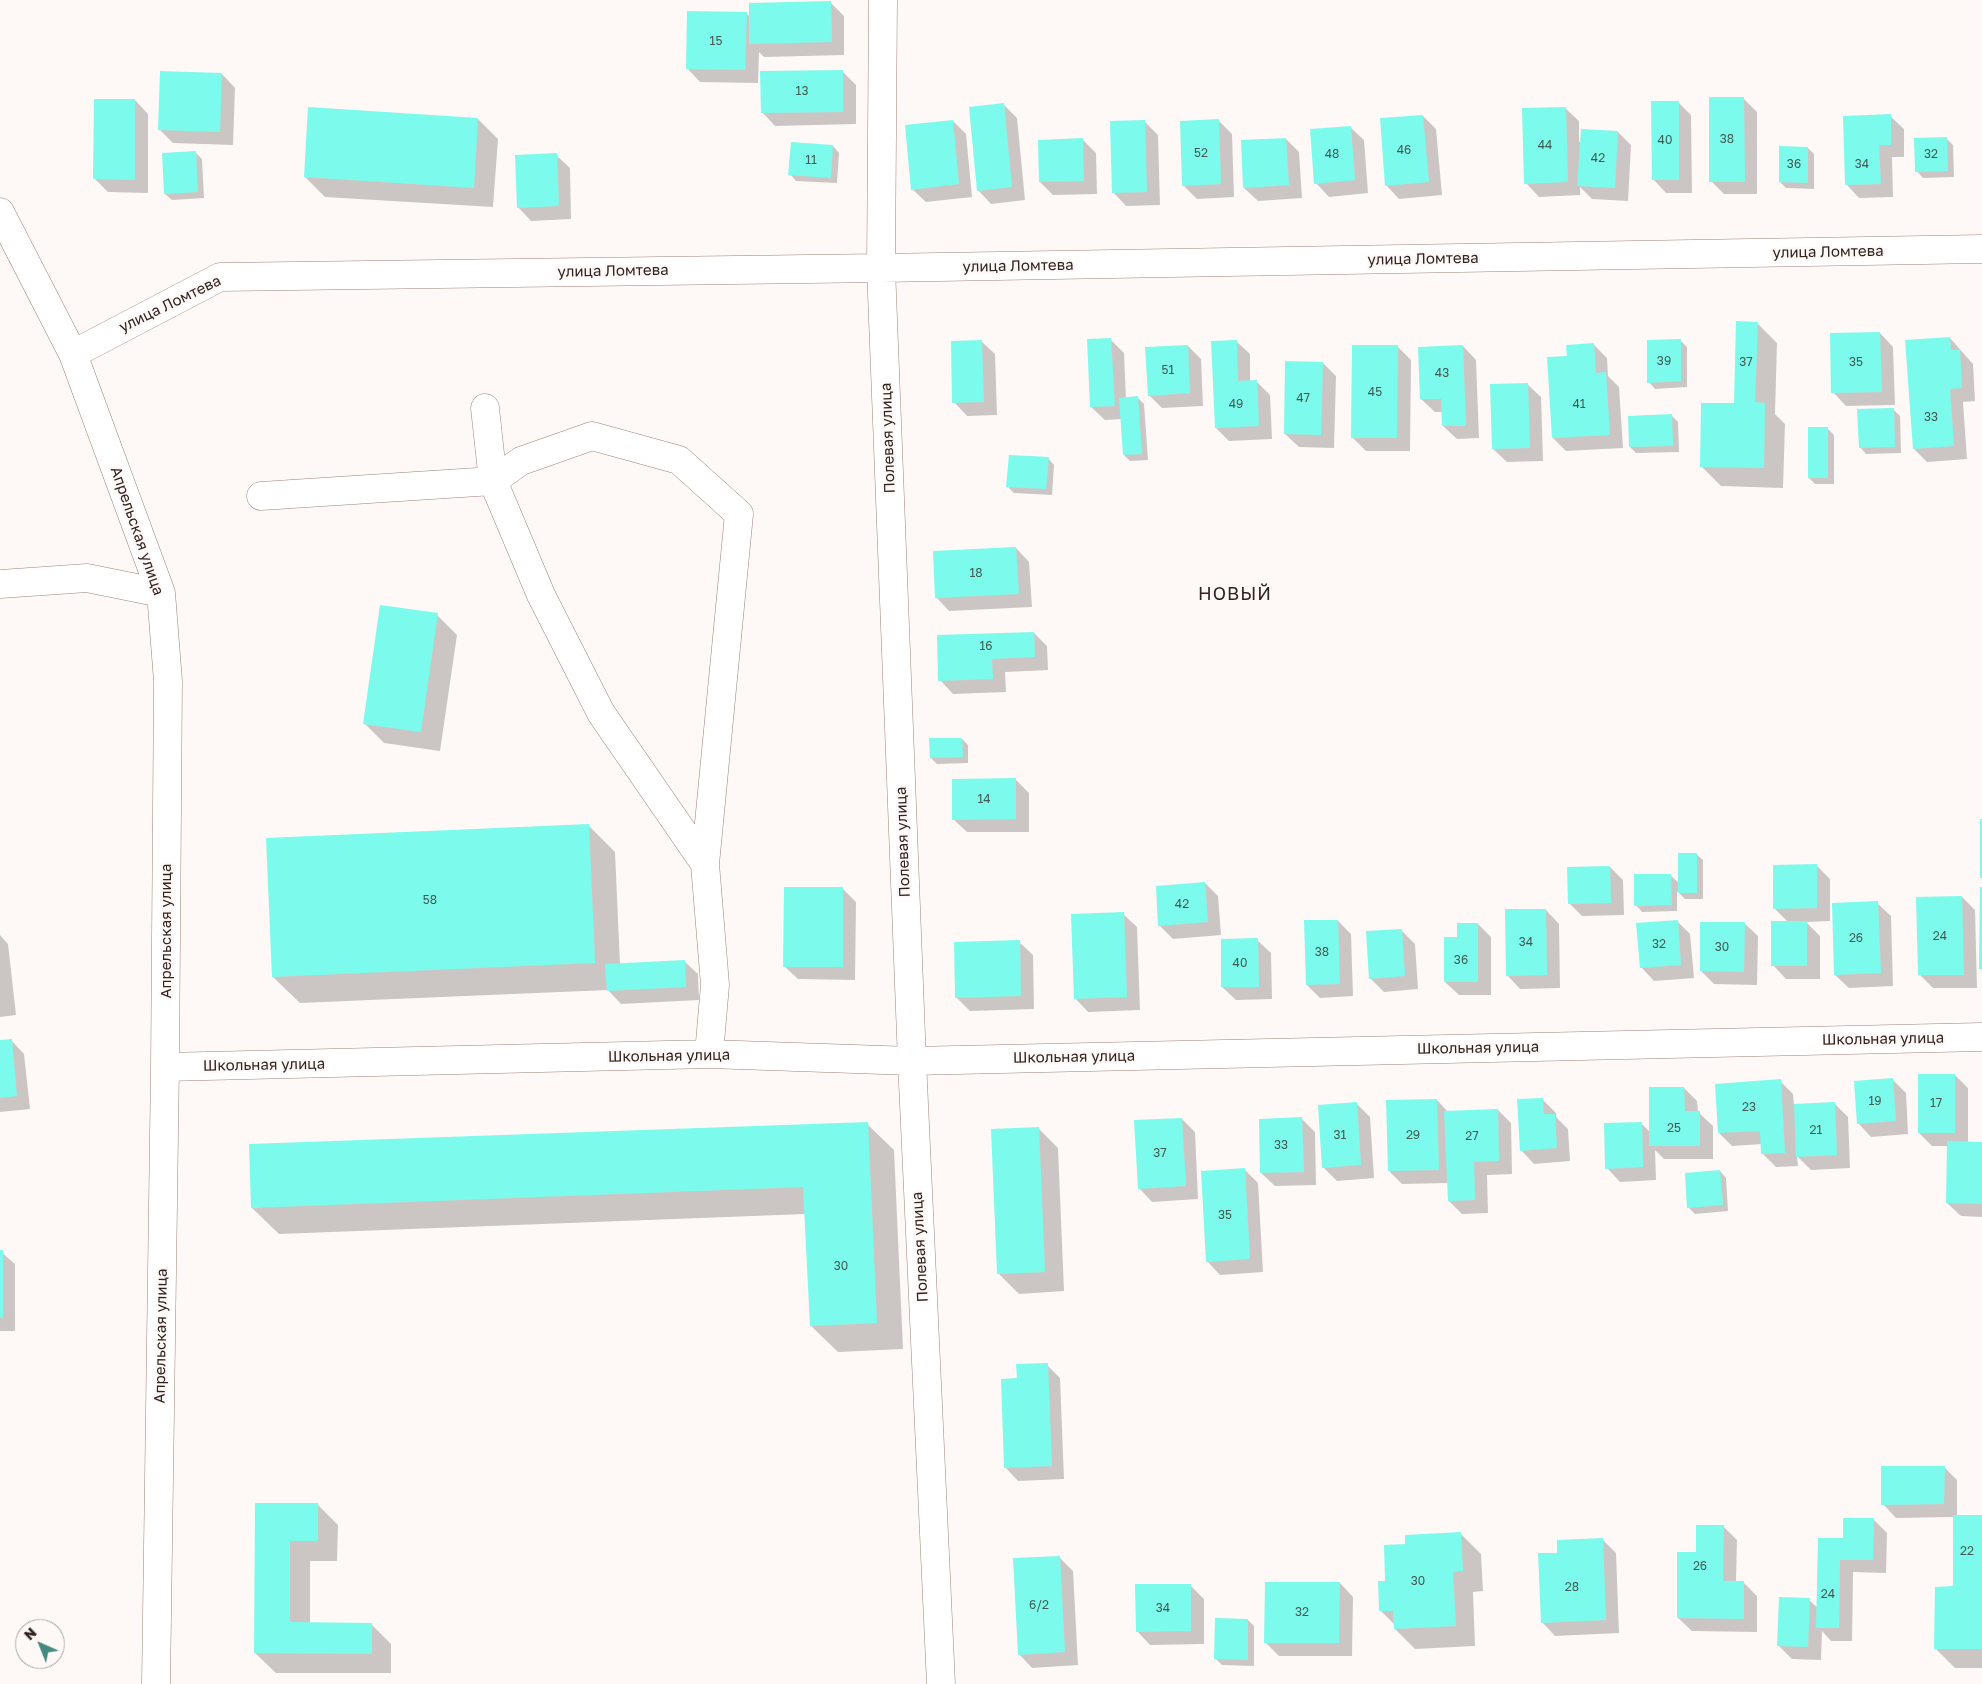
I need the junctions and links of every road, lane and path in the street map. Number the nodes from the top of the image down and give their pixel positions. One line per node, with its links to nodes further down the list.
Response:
1 (883, 0): 4 (street, Полевая улица)
2 (0, 212): 5 (street, Апрельская улица)
3 (1982, 249): 4 (street, улица Ломтева)
4 (881, 268): 5 (street, улица Ломтева); 14 (street, Полевая улица)
5 (73, 354): 10 (street, Апрельская улица)
6 (485, 408): 7 (street)
7 (492, 481): 8 (street); 11 (street); 11 (street)
8 (261, 496)
9 (0, 584): 10 (street)
10 (161, 593): 15 (street, Апрельская улица)
11 (705, 864): 13 (street)
12 (1982, 1037): 14 (street, Школьная улица)
13 (709, 1054): 14 (street, Школьная улица); 15 (street, Школьная улица)
14 (912, 1061): 17 (street, Полевая улица)
15 (165, 1067): 16 (street, Апрельская улица)
16 (156, 1684)
17 (941, 1684)

